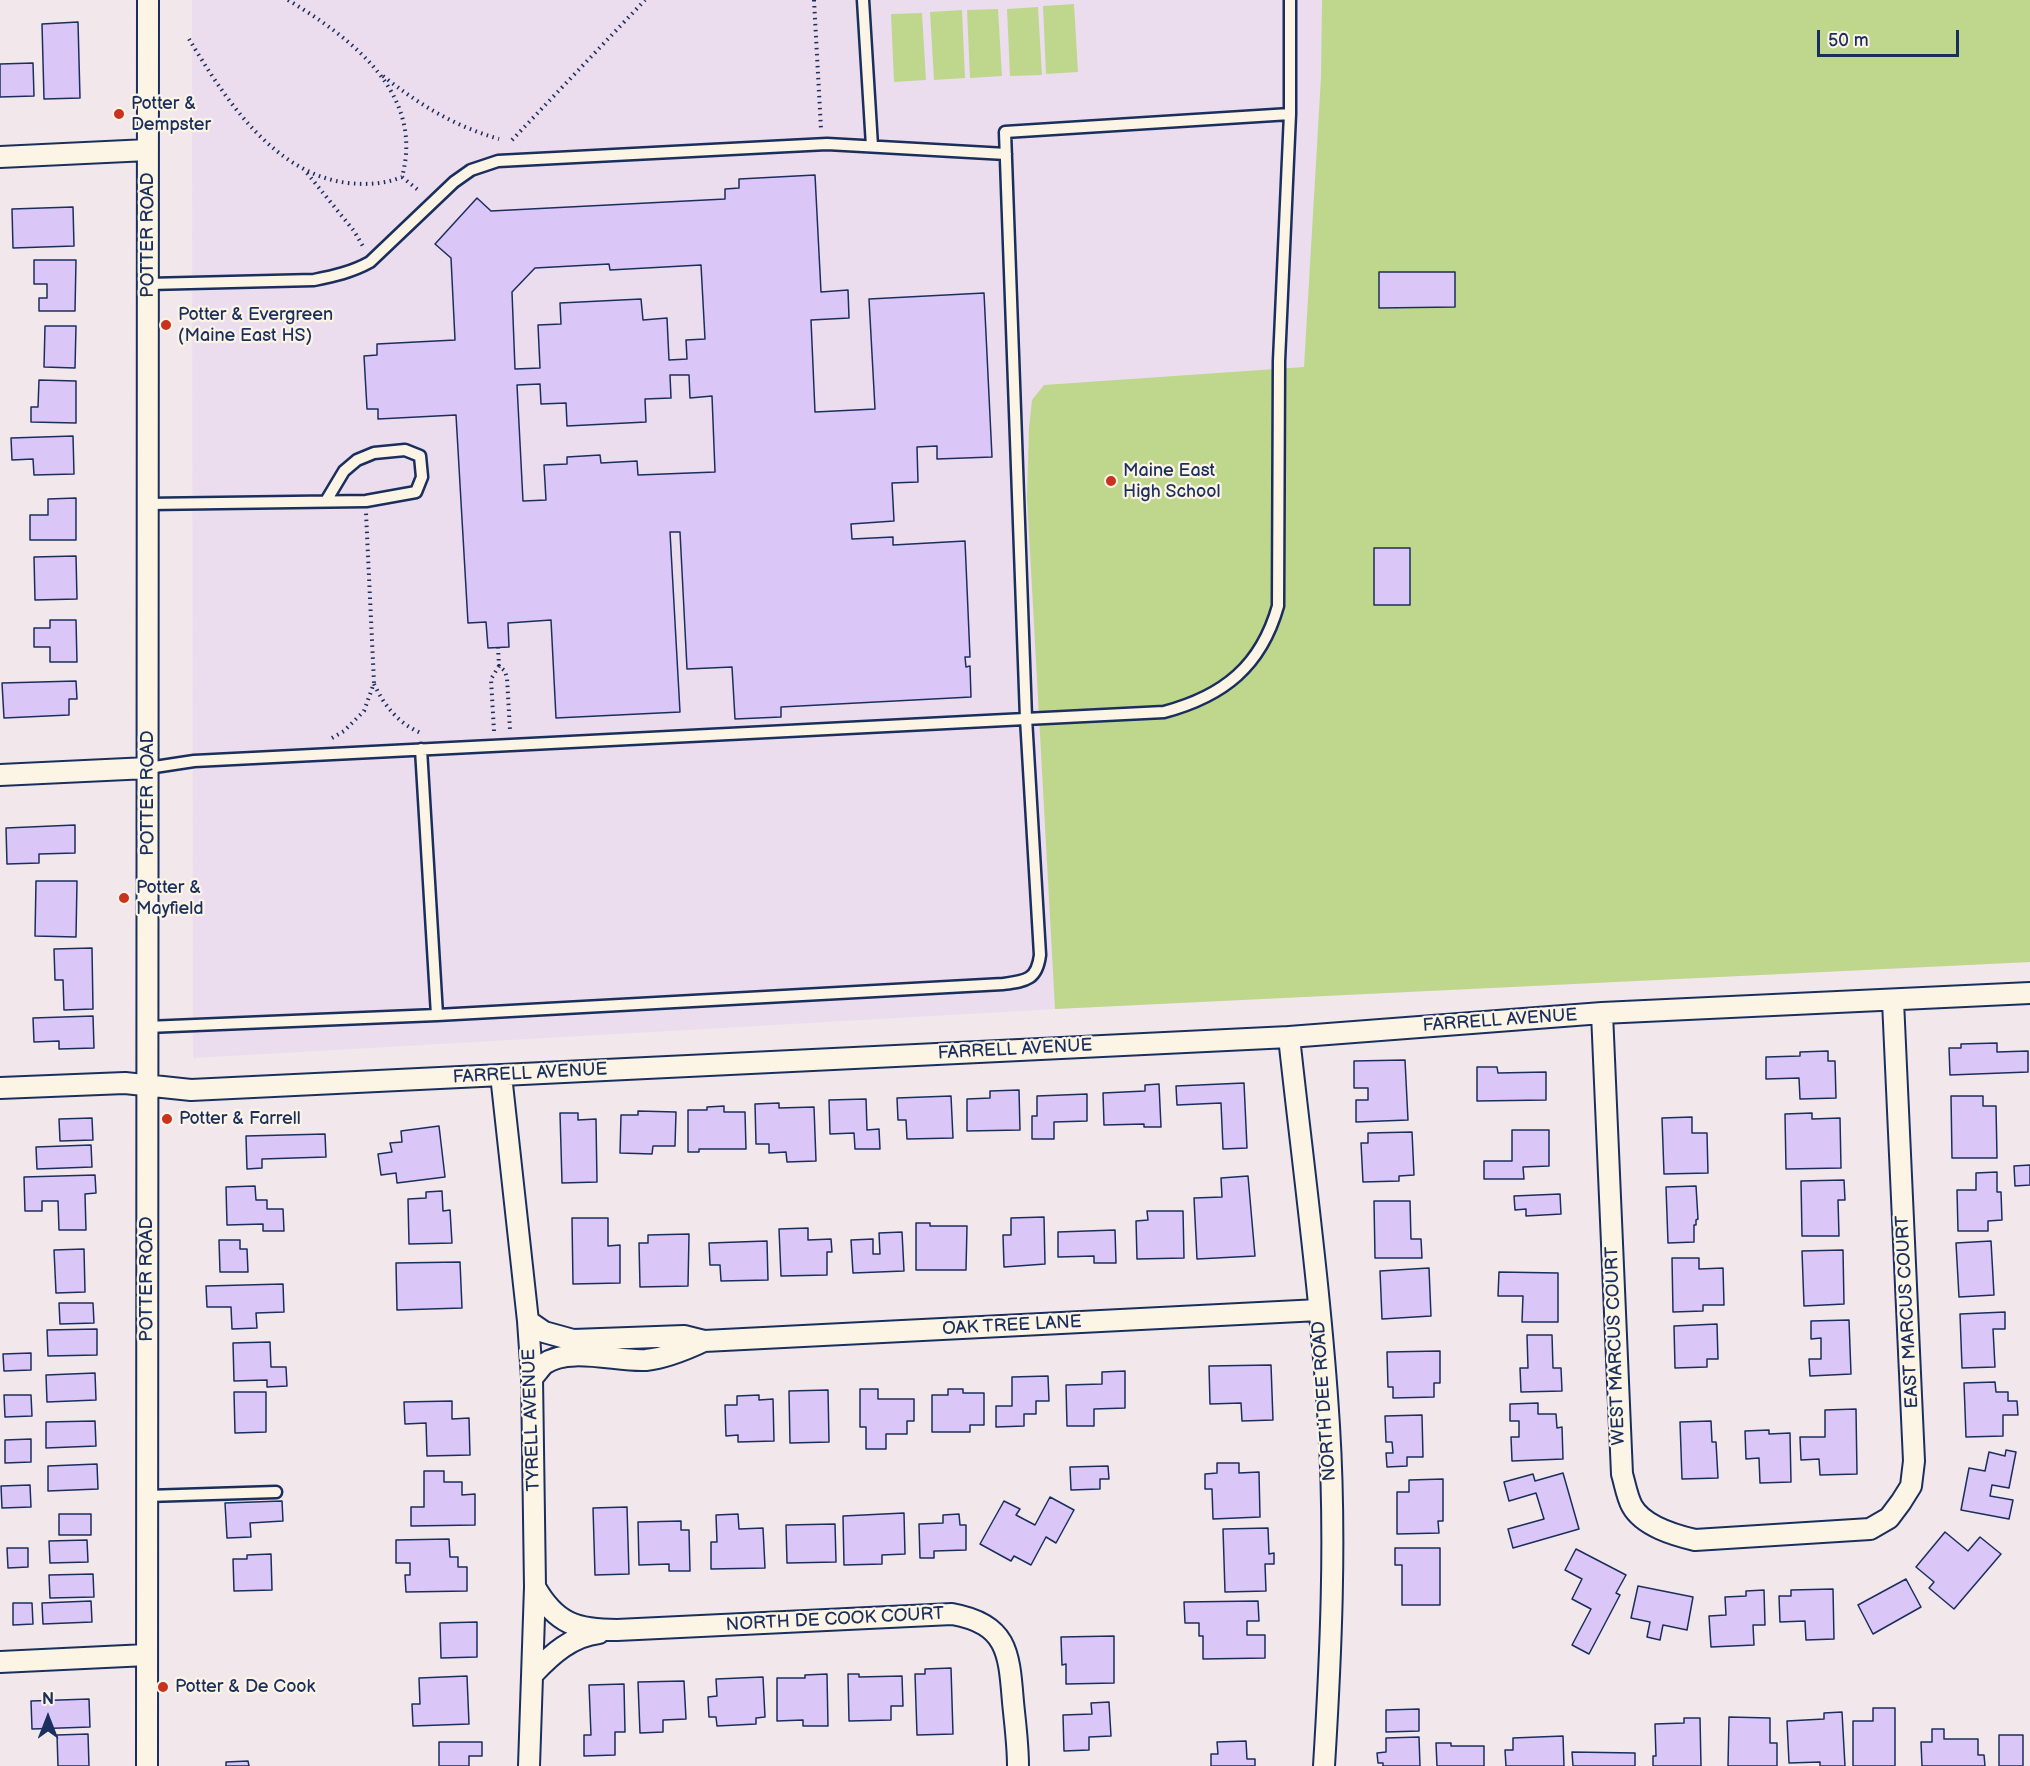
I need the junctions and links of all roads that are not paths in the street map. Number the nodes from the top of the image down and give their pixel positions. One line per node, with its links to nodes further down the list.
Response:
1 (148, 0): 6 (street, POTTER ROAD)
2 (863, 0): 5 (lane)
3 (1290, 0): 4 (lane)
4 (1290, 114): 7 (lane); 12 (lane)
5 (872, 146): 7 (lane); 9 (lane)
6 (148, 150): 8 (street); 9 (street, POTTER ROAD)
7 (1006, 154): 12 (lane)
8 (0, 157)
9 (148, 284): 11 (street, POTTER ROAD)
10 (326, 501): 10 (lane); 11 (lane)
11 (148, 504): 14 (street, POTTER ROAD)
12 (1026, 718): 13 (lane); 19 (lane)
13 (421, 749): 14 (lane); 19 (lane)
14 (148, 768): 15 (street); 20 (street, POTTER ROAD)
15 (0, 775)
16 (2030, 993): 17 (street, FARRELL AVENUE)
17 (1893, 1000): 18 (street, FARRELL AVENUE); 31 (street, EAST MARCUS COURT)
18 (1602, 1013): 21 (street, FARRELL AVENUE); 31 (street, WEST MARCUS COURT)
19 (437, 1015): 20 (lane)
20 (147, 1027): 23 (street, POTTER ROAD)
21 (1289, 1037): 22 (street, FARRELL AVENUE); 25 (street, NORTH DEE ROAD)
22 (501, 1075): 23 (street, FARRELL AVENUE); 26 (street, TYRELL AVENUE)
23 (147, 1086): 24 (street, FARRELL AVENUE); 30 (street, POTTER ROAD)
24 (0, 1088)
25 (1319, 1310): 27 (street, OAK TREE LANE); 40 (street, NORTH DEE ROAD)
26 (528, 1321): 27 (street, OAK TREE LANE); 28 (street, TYRELL AVENUE)
27 (704, 1341): 28 (street, OAK TREE LANE)
28 (532, 1378): 32 (street, TYRELL AVENUE)
29 (276, 1492): 30 (lane)
30 (147, 1496): 34 (street, POTTER ROAD)
31 (1794, 1535)
32 (535, 1587): 33 (street, NORTH DE COOK COURT); 36 (street, TYRELL AVENUE)
33 (617, 1630): 36 (street, NORTH DE COOK COURT); 37 (street, NORTH DE COOK COURT)
34 (147, 1655): 35 (street); 38 (street, POTTER ROAD)
35 (0, 1662)
36 (534, 1674): 39 (street, TYRELL AVENUE)
37 (1018, 1760)
38 (147, 1766)
39 (529, 1766)
40 (1324, 1766)

